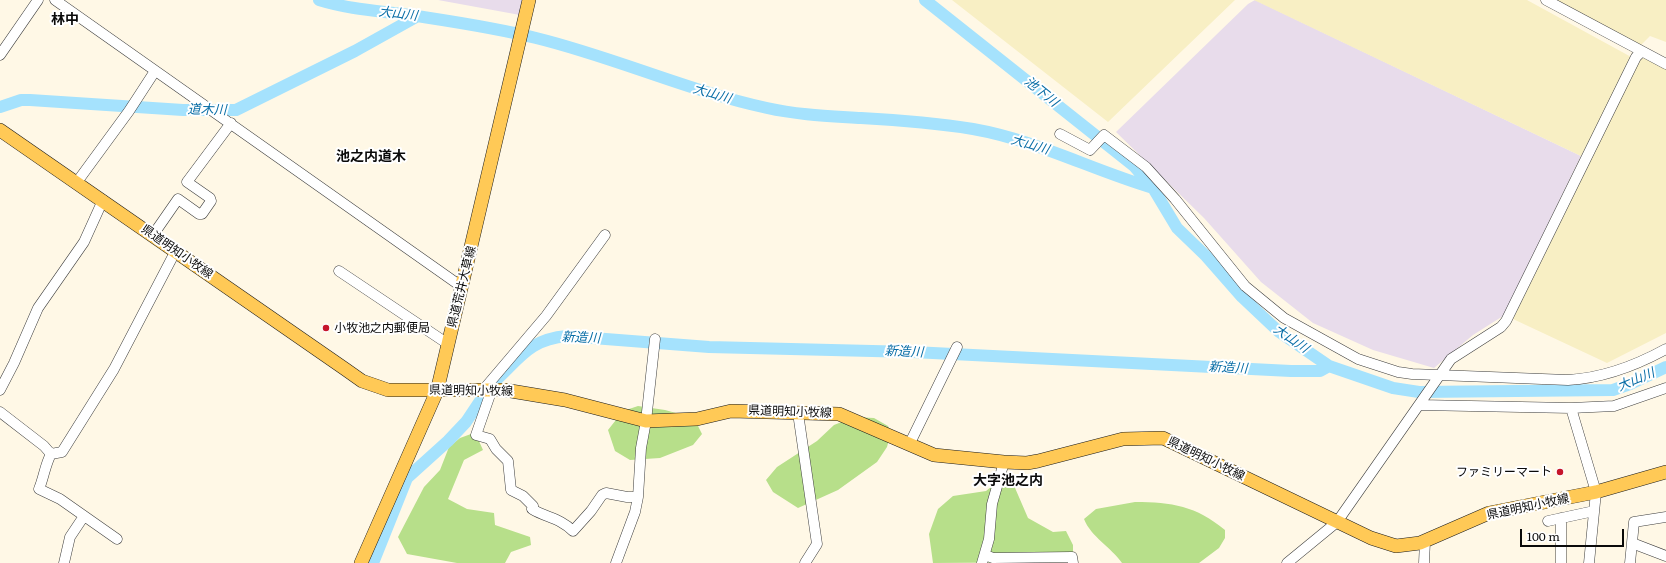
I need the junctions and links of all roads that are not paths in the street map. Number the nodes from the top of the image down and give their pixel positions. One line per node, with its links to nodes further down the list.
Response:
1 (38, 0): 6 (street)
2 (55, 0): 8 (street)
3 (529, 0): 18 (main road, 県道荒井大草線)
4 (1546, 0): 5 (street)
5 (1641, 52): 7 (street); 23 (street)
6 (0, 55)
7 (1666, 64)
8 (155, 71): 9 (street); 12 (street)
9 (227, 120): 15 (street); 18 (street)
10 (0, 130): 12 (main road, 県道明知小牧線)
11 (1060, 134): 23 (street)
12 (77, 182): 13 (main road, 県道明知小牧線)
13 (103, 200): 15 (main road, 県道明知小牧線); 26 (street)
14 (605, 235): 25 (street)
15 (153, 236): 16 (main road, 県道明知小牧線)
16 (174, 250): 27 (main road, 県道明知小牧線); 34 (street)
17 (339, 271): 19 (street)
18 (462, 287): 19 (main road, 県道荒井大草線)
19 (448, 344): 27 (main road, 県道荒井大草線)
20 (655, 344): 32 (street)
21 (957, 347): 33 (street)
22 (1666, 349): 23 (street)
23 (1439, 376): 28 (street)
24 (1666, 388): 29 (street)
25 (488, 389): 27 (main road, 県道明知小牧線); 32 (main road, 県道明知小牧線); 38 (street)
26 (0, 390)
27 (437, 391): 51 (main road, 県道荒井大草線)
28 (1420, 405): 29 (street); 44 (street)
29 (1571, 408): 37 (street)
30 (0, 412): 34 (street)
31 (798, 413): 32 (main road, 県道明知小牧線); 33 (main road, 県道明知小牧線); 53 (street)
32 (646, 421): 38 (street)
33 (909, 445): 35 (main road, 県道明知小牧線)
34 (51, 454): 40 (street)
35 (1004, 462): 44 (main road, 県道明知小牧線); 49 (street)
36 (1666, 472): 37 (main road, 県道明知小牧線)
37 (1596, 492): 39 (street); 46 (main road, 県道明知小牧線)
38 (638, 497): 52 (street)
39 (1594, 511): 42 (street); 58 (street)
40 (84, 516): 45 (street); 50 (street)
41 (1666, 517): 47 (street)
42 (1561, 518): 43 (street); 57 (street)
43 (1548, 521)
44 (1337, 522): 46 (main road, 県道明知小牧線); 55 (street)
45 (117, 539)
46 (1425, 541): 56 (street)
47 (1632, 543): 48 (street); 59 (street)
48 (1666, 556)
49 (984, 559): 54 (street)
50 (64, 563)
51 (361, 563)
52 (616, 563)
53 (805, 563)
54 (1073, 563)
55 (1287, 563)
56 (1424, 563)
57 (1561, 563)
58 (1588, 563)
59 (1630, 563)

